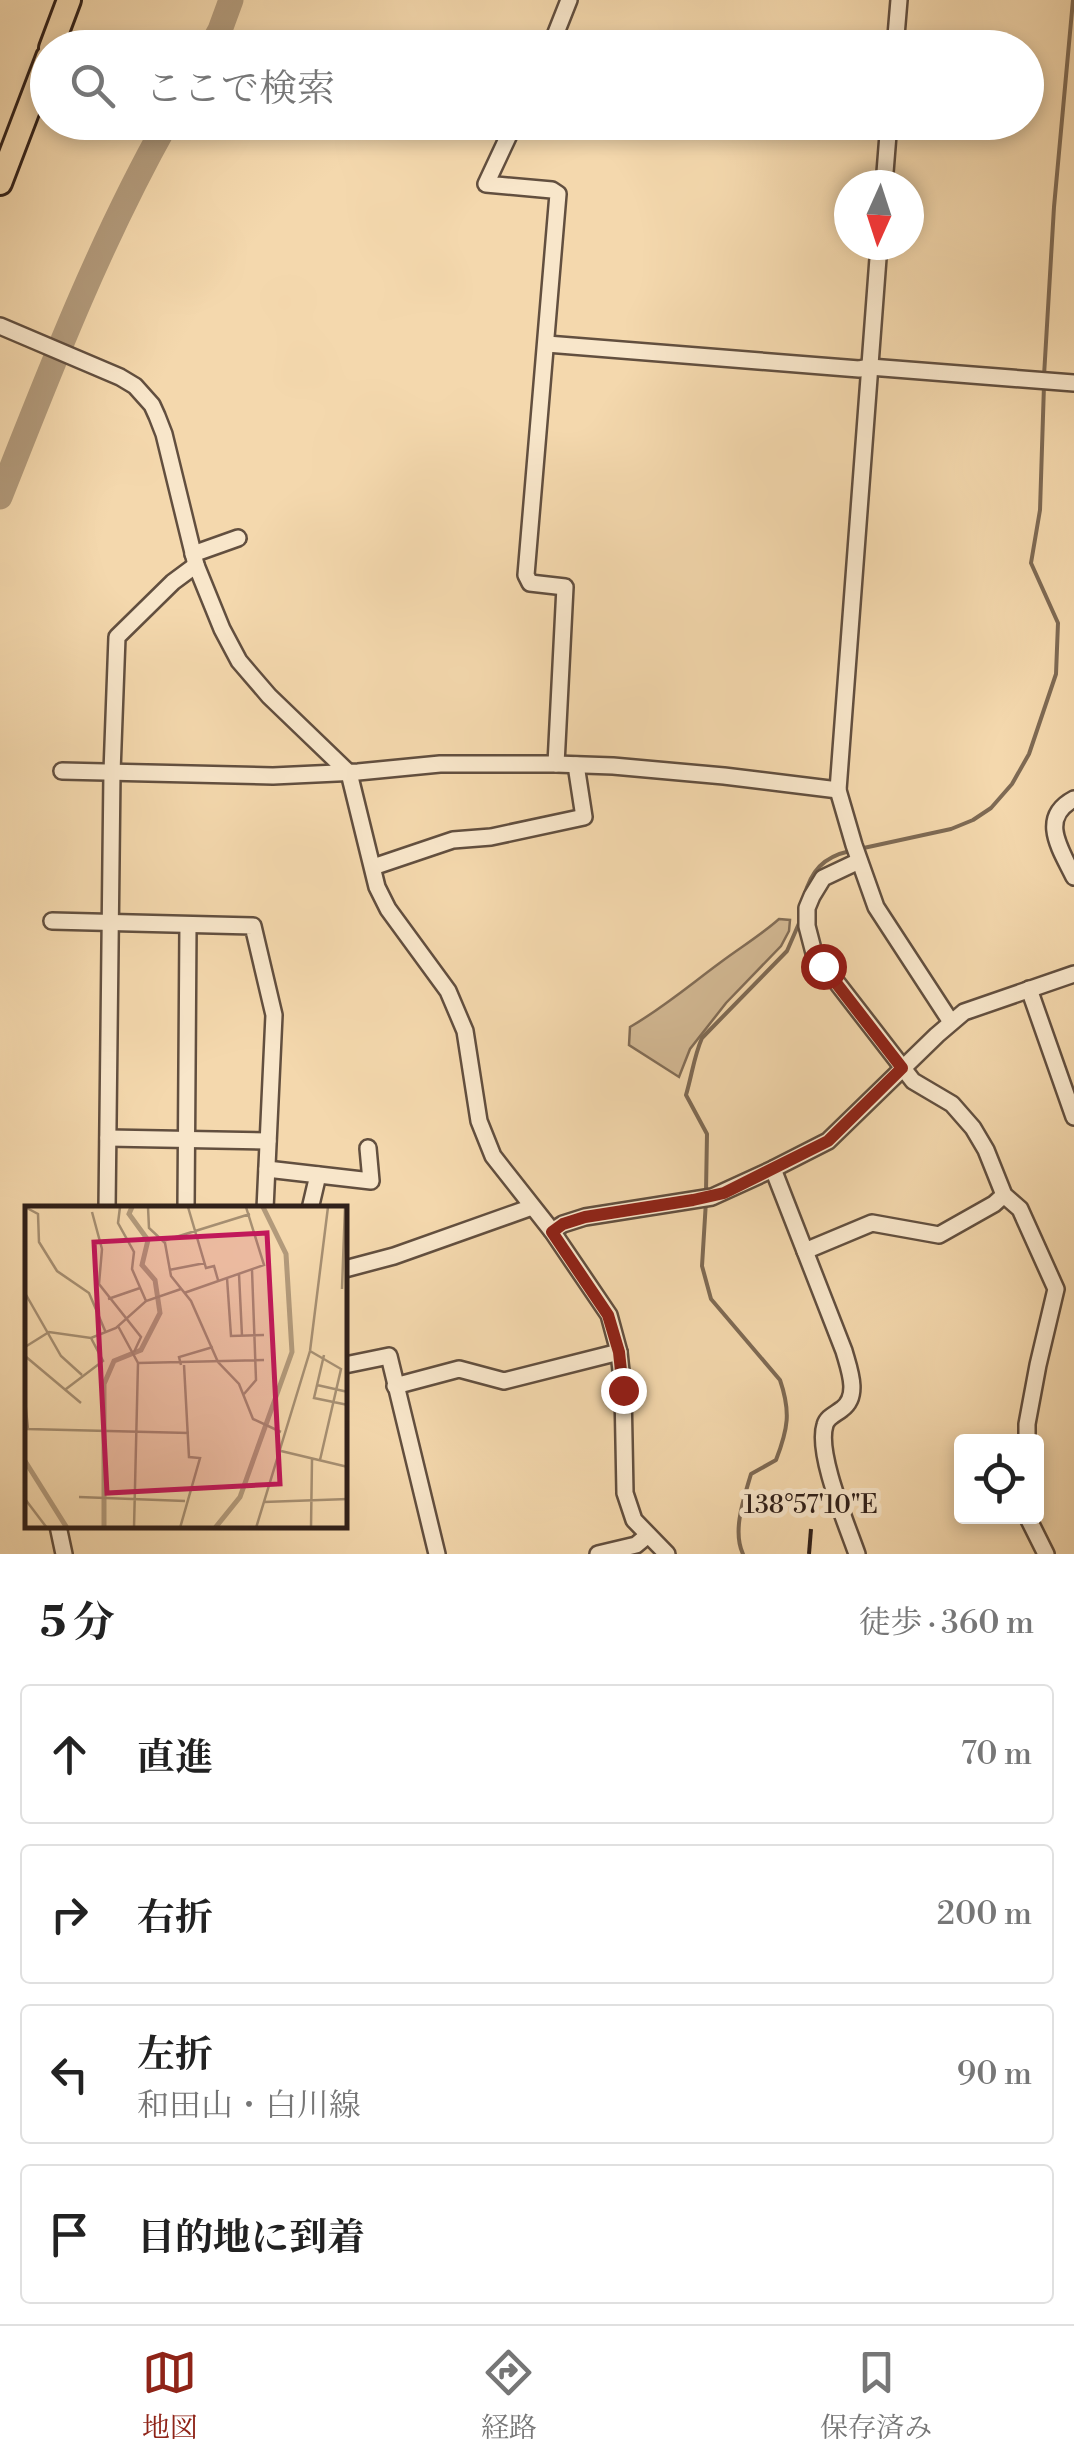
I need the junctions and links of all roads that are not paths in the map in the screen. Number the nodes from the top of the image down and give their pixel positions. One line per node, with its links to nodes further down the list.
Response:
1 (69, 0): 4 (main road)
2 (569, 0): 5 (street)
3 (898, 0): 6 (street)
4 (58, 30)
5 (557, 30)
6 (896, 30)
7 (30, 104): 11 (main road)
8 (507, 140): 14 (street)
9 (888, 140): 10 (street)
10 (885, 170)
11 (0, 183)
12 (879, 260): 15 (street)
13 (0, 326): 18 (street)
14 (547, 344): 15 (street); 19 (street)
15 (870, 367): 16 (street); 24 (street)
16 (1074, 383)
17 (238, 538): 18 (street)
18 (194, 559): 22 (street); 23 (street)
19 (556, 764): 20 (street); 23 (street)
20 (576, 765): 24 (street); 27 (street)
21 (62, 770): 22 (street)
22 (112, 772): 23 (street); 30 (street)
23 (348, 772): 27 (street)
24 (838, 790): 26 (street)
25 (1074, 799): 28 (street)
26 (857, 854): 34 (street); 35 (street)
27 (373, 867): 49 (street)
28 (1074, 877)
29 (52, 922): 30 (street)
30 (110, 924): 31 (street); 37 (street)
31 (188, 925): 38 (street); 39 (street)
32 (1074, 974): 33 (street)
33 (1028, 989): 34 (street); 36 (street)
34 (951, 1022): 35 (street)
35 (902, 1068): 42 (street); 44 (street)
36 (1074, 1117)
37 (108, 1138): 38 (street); 45 (street)
38 (186, 1140): 39 (street); 46 (street)
39 (268, 1140): 41 (street)
40 (368, 1148): 43 (street)
41 (267, 1169): 43 (street); 47 (street)
42 (774, 1169): 50 (street); 51 (street)
43 (318, 1175): 48 (street)
44 (1004, 1194): 51 (street); 56 (street)
45 (107, 1206)
46 (186, 1206)
47 (264, 1206)
48 (311, 1206)
49 (532, 1207): 50 (street); 52 (street)
50 (552, 1232): 53 (street)
51 (805, 1251): 64 (street)
52 (348, 1268)
53 (619, 1352): 55 (street); 59 (street)
54 (348, 1365): 55 (street)
55 (395, 1386): 61 (street)
56 (1027, 1434)
57 (1031, 1524): 65 (street)
58 (59, 1529): 60 (street)
59 (648, 1535): 62 (street); 63 (street)
60 (64, 1554)
61 (437, 1554)
62 (598, 1554)
63 (667, 1554)
64 (858, 1554)
65 (1046, 1554)

